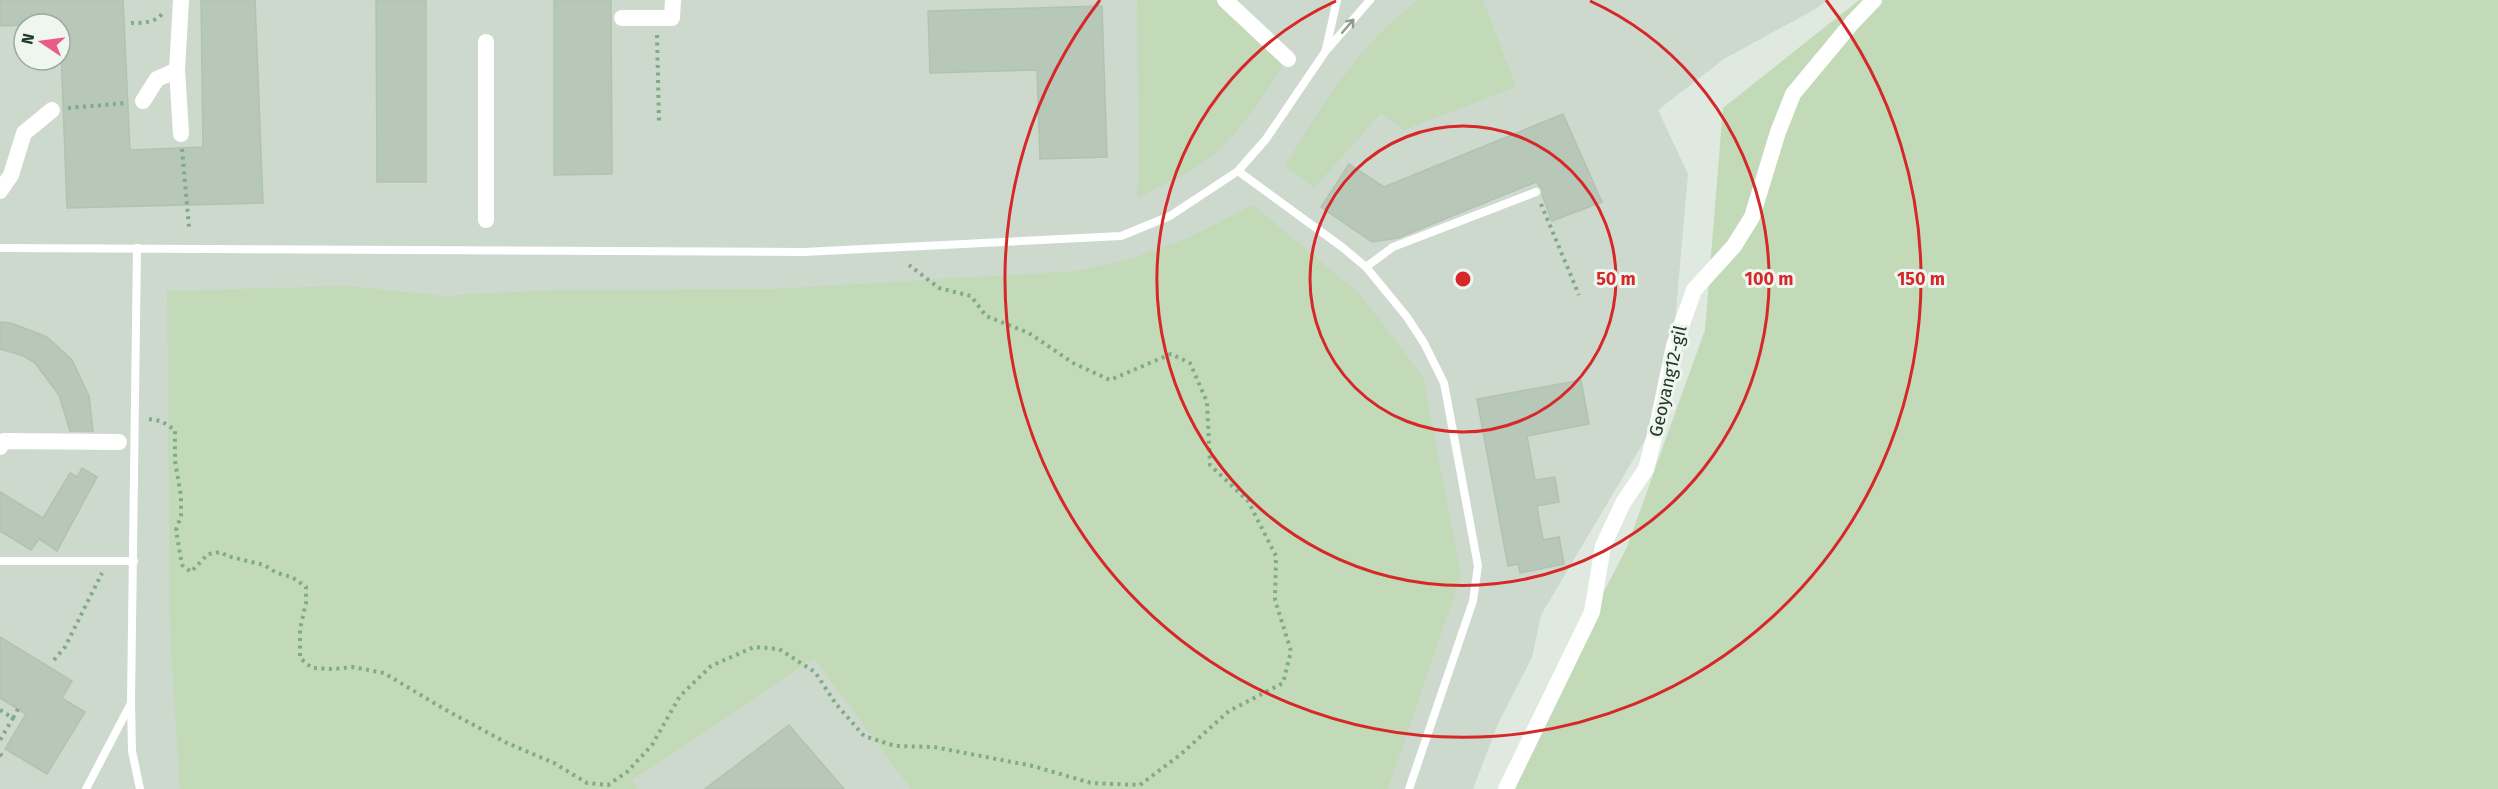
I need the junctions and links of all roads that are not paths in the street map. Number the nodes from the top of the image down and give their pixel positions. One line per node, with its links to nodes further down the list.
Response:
1 (181, 0): 11 (street)
2 (673, 0): 7 (street)
3 (1225, 0): 10 (street)
4 (1337, 0): 9 (lane)
5 (1370, 0): 9 (lane, one-way to 5)
6 (1874, 0): 30 (street, Geoyang12-gil)
7 (622, 18)
8 (486, 42): 18 (street)
9 (1325, 52): 15 (lane)
10 (1288, 59)
11 (177, 70): 12 (street); 14 (street)
12 (143, 101)
13 (52, 110): 16 (street)
14 (181, 134)
15 (1238, 171): 20 (lane); 21 (lane)
16 (0, 191)
17 (1536, 192): 21 (lane)
18 (486, 220)
19 (0, 248): 20 (lane)
20 (137, 248): 25 (lane)
21 (1366, 267): 29 (lane)
22 (119, 442): 23 (street)
23 (0, 447)
24 (0, 561): 25 (lane)
25 (134, 561): 26 (lane)
26 (131, 702): 27 (lane); 28 (lane)
27 (86, 789)
28 (140, 789)
29 (1409, 789)
30 (1506, 789)

